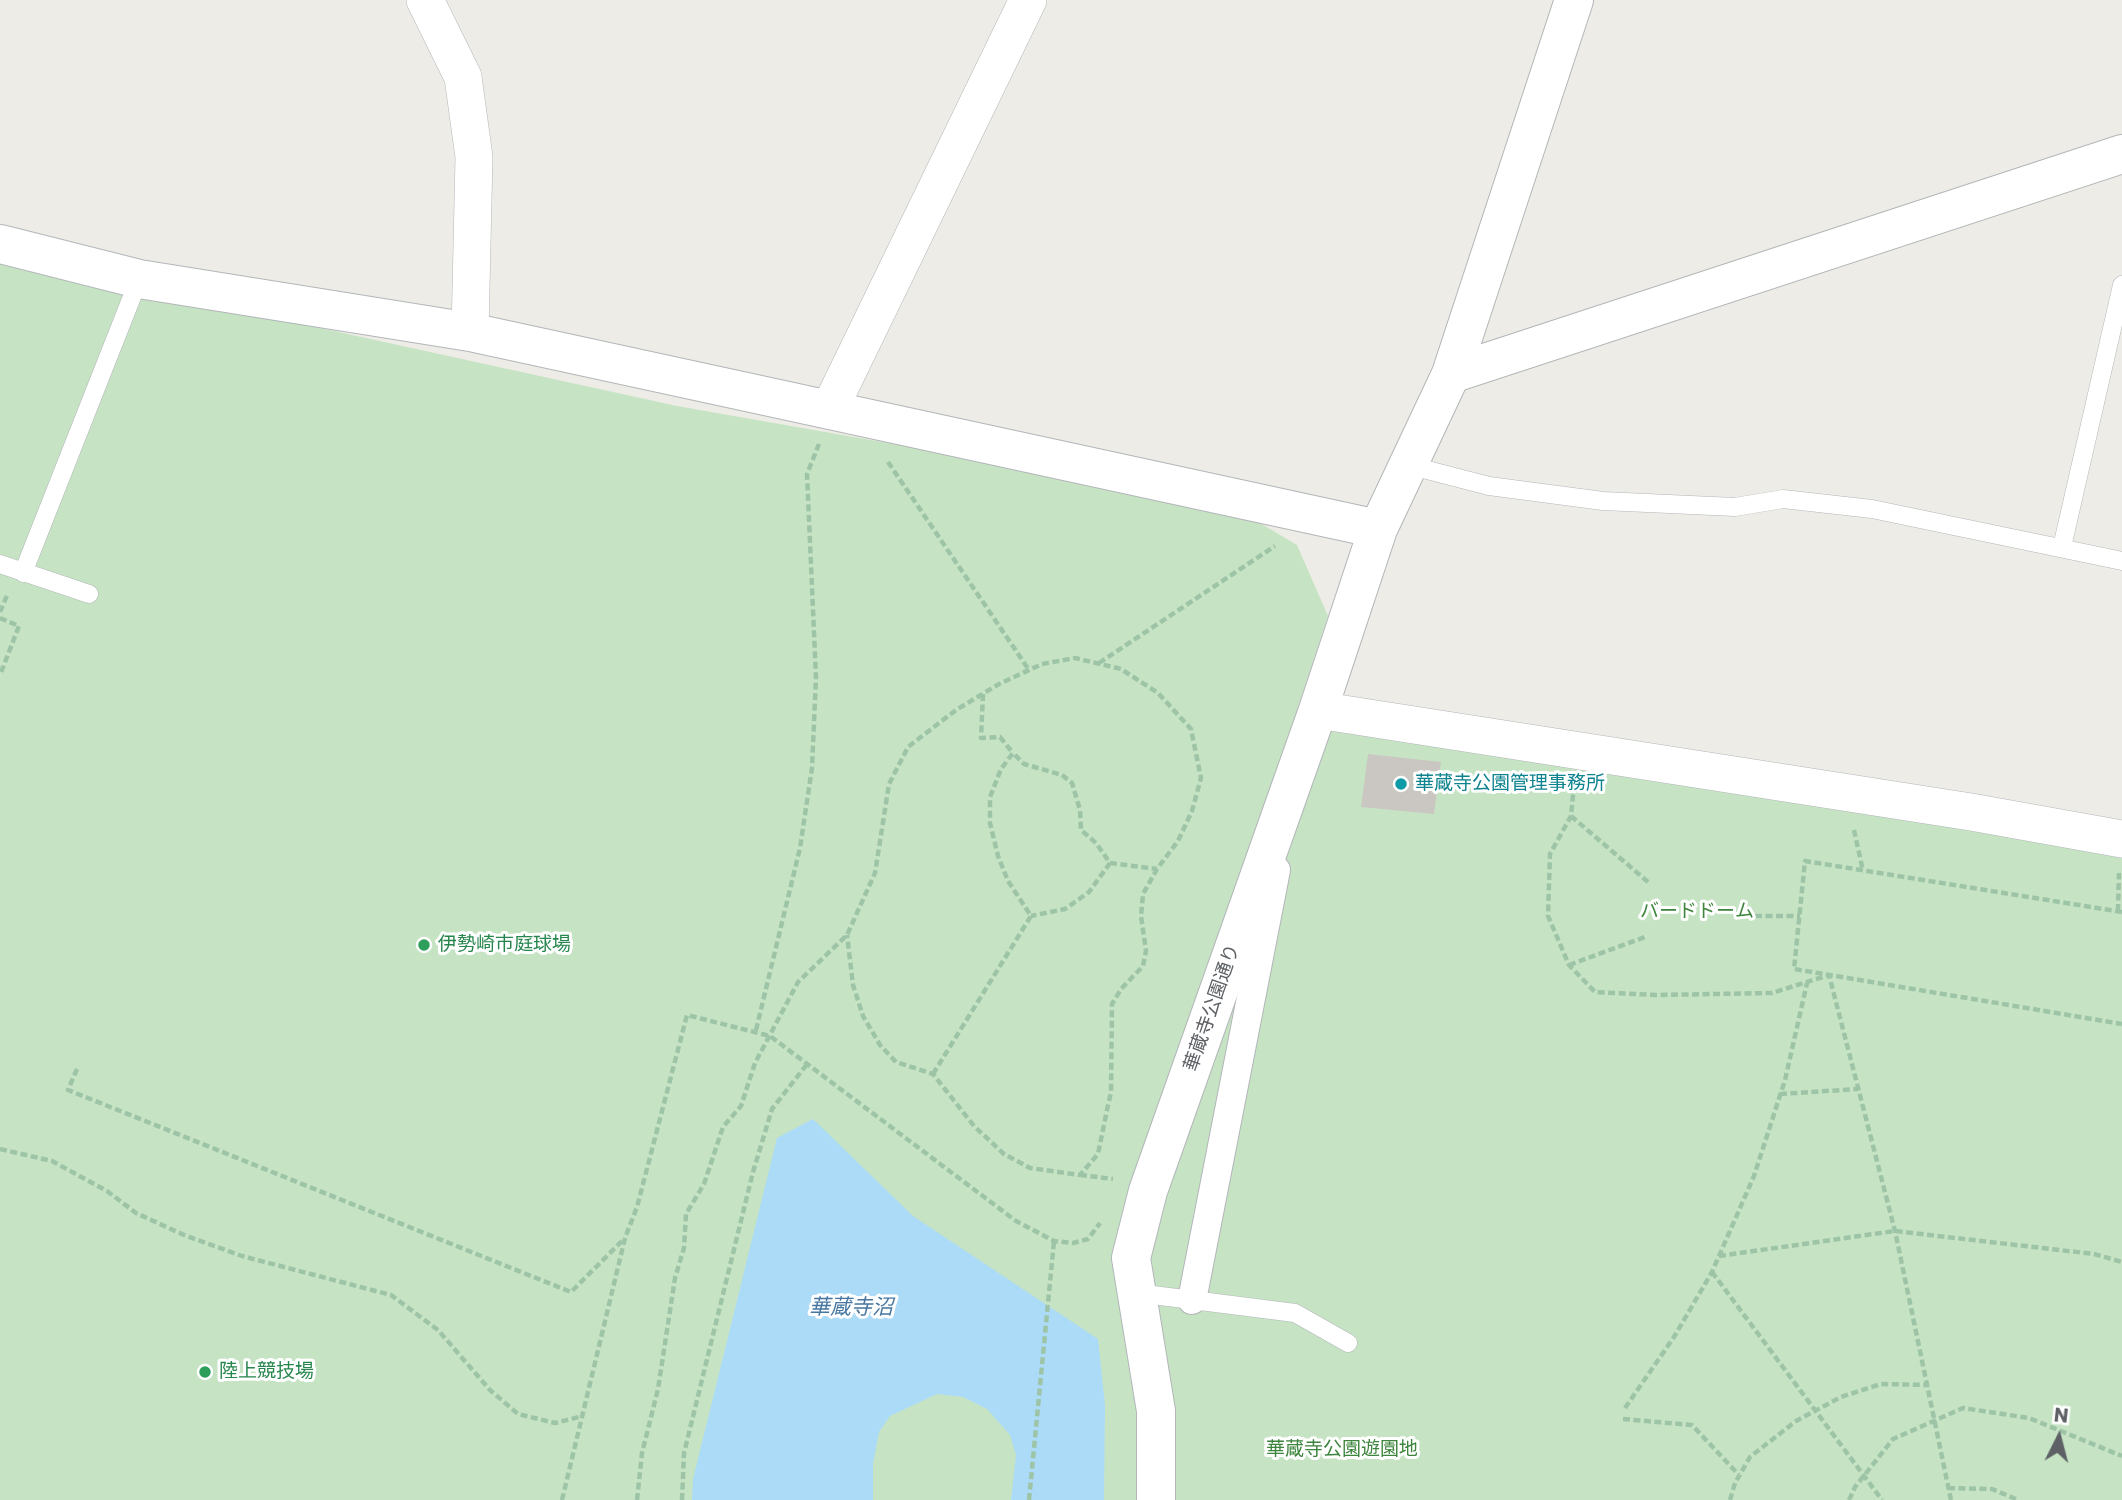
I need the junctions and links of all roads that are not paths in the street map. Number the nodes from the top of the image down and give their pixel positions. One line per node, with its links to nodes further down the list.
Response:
1 (425, 0): 8 (street)
2 (1028, 0): 10 (street)
3 (1574, 0): 9 (street, 華蔵寺公園通り)
4 (2122, 154): 9 (street)
5 (0, 244): 6 (street)
6 (139, 279): 8 (street); 16 (lane)
7 (2122, 285): 13 (lane)
8 (470, 332): 10 (street)
9 (1451, 374): 11 (street, 華蔵寺公園通り)
10 (825, 426): 12 (street)
11 (1408, 465): 12 (street, 華蔵寺公園通り); 13 (lane)
12 (1378, 528): 18 (street, 華蔵寺公園通り)
13 (2062, 547): 14 (lane)
14 (2122, 561)
15 (0, 564): 16 (lane)
16 (23, 573): 17 (lane)
17 (89, 594)
18 (1318, 710): 19 (street, 華蔵寺公園通り); 20 (street)
19 (1294, 778): 21 (street, 華蔵寺公園通り); 22 (street)
20 (2120, 852)
21 (1137, 1293): 22 (lane); 24 (street, 華蔵寺公園通り)
22 (1192, 1300): 23 (lane)
23 (1348, 1343)
24 (1157, 1500)

